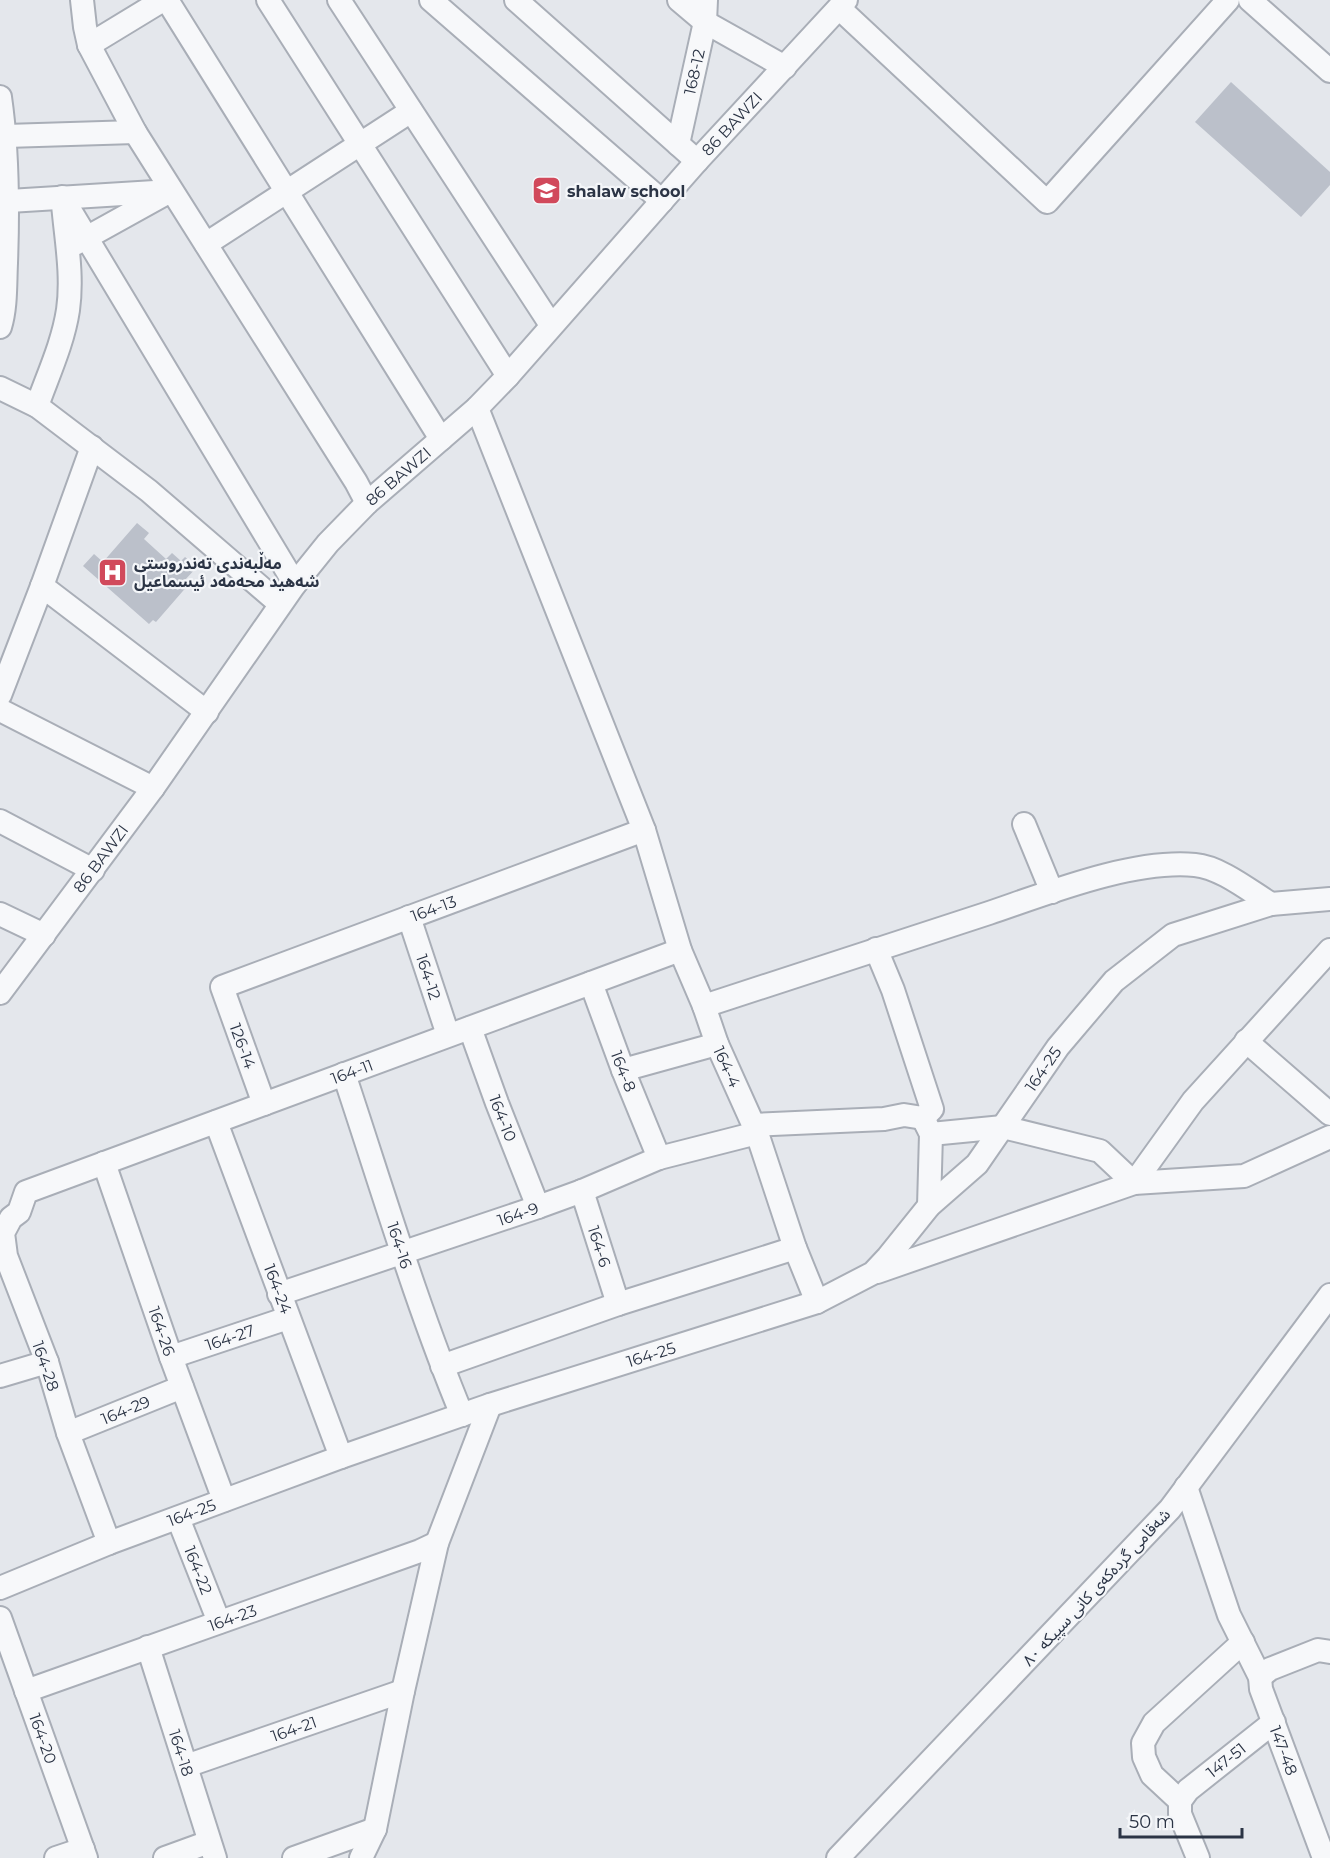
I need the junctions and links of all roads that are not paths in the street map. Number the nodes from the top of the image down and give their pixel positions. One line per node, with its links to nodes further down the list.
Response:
1 (82, 0): 12 (street)
2 (165, 0): 12 (street); 24 (street)
3 (268, 0): 19 (street)
4 (339, 0): 16 (street)
5 (431, 0): 26 (street)
6 (516, 0): 20 (street)
7 (679, 0): 11 (street)
8 (1228, 0): 10 (street)
9 (1250, 0): 14 (street)
10 (842, 4): 13 (street, 86 BAWZI)
11 (705, 11): 13 (street); 20 (street, 168-12)
12 (89, 45): 17 (street)
13 (785, 67): 21 (street, 86 BAWZI)
14 (1330, 71)
15 (0, 98): 18 (street)
16 (411, 111): 19 (street); 30 (street)
17 (135, 132): 18 (street); 23 (street)
18 (6, 135): 22 (street)
19 (360, 144): 24 (street); 32 (street)
20 (678, 144): 21 (street)
21 (697, 161): 26 (street, 86 BAWZI)
22 (5, 186): 25 (street); 29 (street)
23 (171, 191): 25 (street); 27 (street); 28 (street)
24 (286, 191): 28 (street); 36 (street)
25 (62, 197): 27 (street)
26 (662, 201): 30 (street, 86 BAWZI)
27 (77, 243): 34 (street); 39 (street)
28 (206, 244): 38 (street)
29 (3, 280): 31 (street)
30 (551, 325): 32 (street, 86 BAWZI)
31 (0, 327)
32 (508, 376): 35 (street, 86 BAWZI)
33 (0, 388): 34 (street)
34 (37, 406): 37 (street)
35 (477, 408): 36 (street, 86 BAWZI); 48 (street, 164-4)
36 (441, 439): 38 (street, 86 BAWZI)
37 (92, 447): 40 (street); 41 (street)
38 (367, 503): 39 (street, 86 BAWZI)
39 (295, 584): 41 (street, 86 BAWZI)
40 (42, 586): 42 (street); 44 (street)
41 (280, 604): 44 (street, 86 BAWZI)
42 (0, 695)
43 (0, 710): 45 (street)
44 (207, 712): 45 (street, 86 BAWZI)
45 (153, 788): 49 (street, 86 BAWZI)
46 (0, 821): 49 (street)
47 (1024, 824): 50 (street)
48 (644, 830): 54 (street, 164-13); 56 (street, 164-4)
49 (93, 870): 55 (street, 86 BAWZI)
50 (1052, 892): 52 (street); 57 (street)
51 (1330, 899): 52 (street)
52 (1271, 904): 73 (street, 164-25)
53 (0, 914): 55 (street)
54 (409, 917): 60 (street, 164-13); 64 (street, 164-12)
55 (44, 935): 61 (street, 86 BAWZI)
56 (680, 950): 59 (street, 164-11); 62 (street, 164-4)
57 (876, 950): 62 (street); 72 (street)
58 (1330, 950): 65 (street)
59 (591, 983): 63 (street, 164-11); 67 (street, 164-8)
60 (222, 987): 69 (street, 126-14)
61 (0, 993)
62 (704, 1006): 66 (street, 164-4)
63 (470, 1028): 64 (street, 164-11); 82 (street, 164-10)
64 (448, 1035): 68 (street, 164-11)
65 (1246, 1041): 70 (street); 78 (street)
66 (717, 1044): 67 (street); 74 (street, 164-4)
67 (623, 1070): 76 (street, 164-8)
68 (344, 1074): 69 (street, 164-11); 84 (street, 164-16)
69 (264, 1104): 71 (street, 164-11)
70 (1330, 1114)
71 (216, 1122): 77 (street, 164-11); 86 (street, 164-24)
72 (927, 1126): 73 (street, 164-9); 74 (street, 164-9); 81 (street)
73 (1003, 1127): 78 (street, 164-9); 81 (street, 164-25)
74 (755, 1129): 76 (street, 164-9); 83 (street, 164-4)
75 (1330, 1137): 78 (street)
76 (659, 1158): 79 (street, 164-9)
77 (104, 1162): 80 (street, 164-11); 91 (street, 164-26)
78 (1134, 1183): 85 (street)
79 (582, 1191): 82 (street, 164-9); 89 (street, 164-6)
80 (26, 1192): 92 (street, 164-28)
81 (929, 1206): 85 (street, 164-25)
82 (538, 1207): 84 (street, 164-9)
83 (795, 1248): 88 (street, 164-4); 89 (street)
84 (403, 1253): 86 (street, 164-9); 93 (street, 164-16)
85 (873, 1273): 88 (street, 164-25)
86 (279, 1294): 90 (street, 164-24)
87 (1330, 1295): 100 (street, شەقامی گردەکەی کانی سپیکە ٨٠)
88 (817, 1302): 96 (street, 164-25)
89 (618, 1304): 93 (street)
90 (288, 1318): 91 (street, 164-27); 99 (street, 164-24)
91 (171, 1357): 95 (street, 164-26)
92 (47, 1362): 94 (street); 98 (street, 164-28)
93 (442, 1366): 97 (street, 164-16)
94 (0, 1376)
95 (182, 1387): 98 (street, 164-29); 101 (street, 164-26)
96 (489, 1405): 97 (street, 164-25); 104 (street)
97 (462, 1415): 99 (street, 164-25)
98 (68, 1434): 103 (street, 164-28)
99 (341, 1457): 101 (street, 164-25)
100 (1186, 1487): 108 (street, 147-48); 124 (street, شەقامی گردەکەی کانی سپیکە ٨٠)
101 (224, 1500): 102 (street, 164-25)
102 (178, 1518): 103 (street, 164-25); 107 (street, 164-22)
103 (109, 1543): 105 (street, 164-25)
104 (437, 1543): 107 (street, 164-23); 113 (street)
105 (0, 1588)
106 (0, 1618): 112 (street, 164-20)
107 (219, 1622): 109 (street, 164-23)
108 (1243, 1642): 111 (street, 147-48); 116 (street)
109 (148, 1647): 112 (street, 164-23); 115 (street, 164-18)
110 (1330, 1652): 111 (street)
111 (1260, 1677): 114 (street, 147-48)
112 (26, 1691): 119 (street, 164-20)
113 (403, 1691): 115 (street, 164-21); 117 (street)
114 (1274, 1722): 116 (street, 147-51); 126 (street, 147-48)
115 (186, 1766): 118 (street, 164-18)
116 (1180, 1801): 125 (street)
117 (375, 1829): 122 (street); 123 (street)
118 (212, 1850): 121 (street)
119 (84, 1853): 120 (street)
120 (56, 1858)
121 (165, 1858)
122 (294, 1858)
123 (361, 1858)
124 (838, 1858)
125 (1198, 1858)
126 (1324, 1858)

